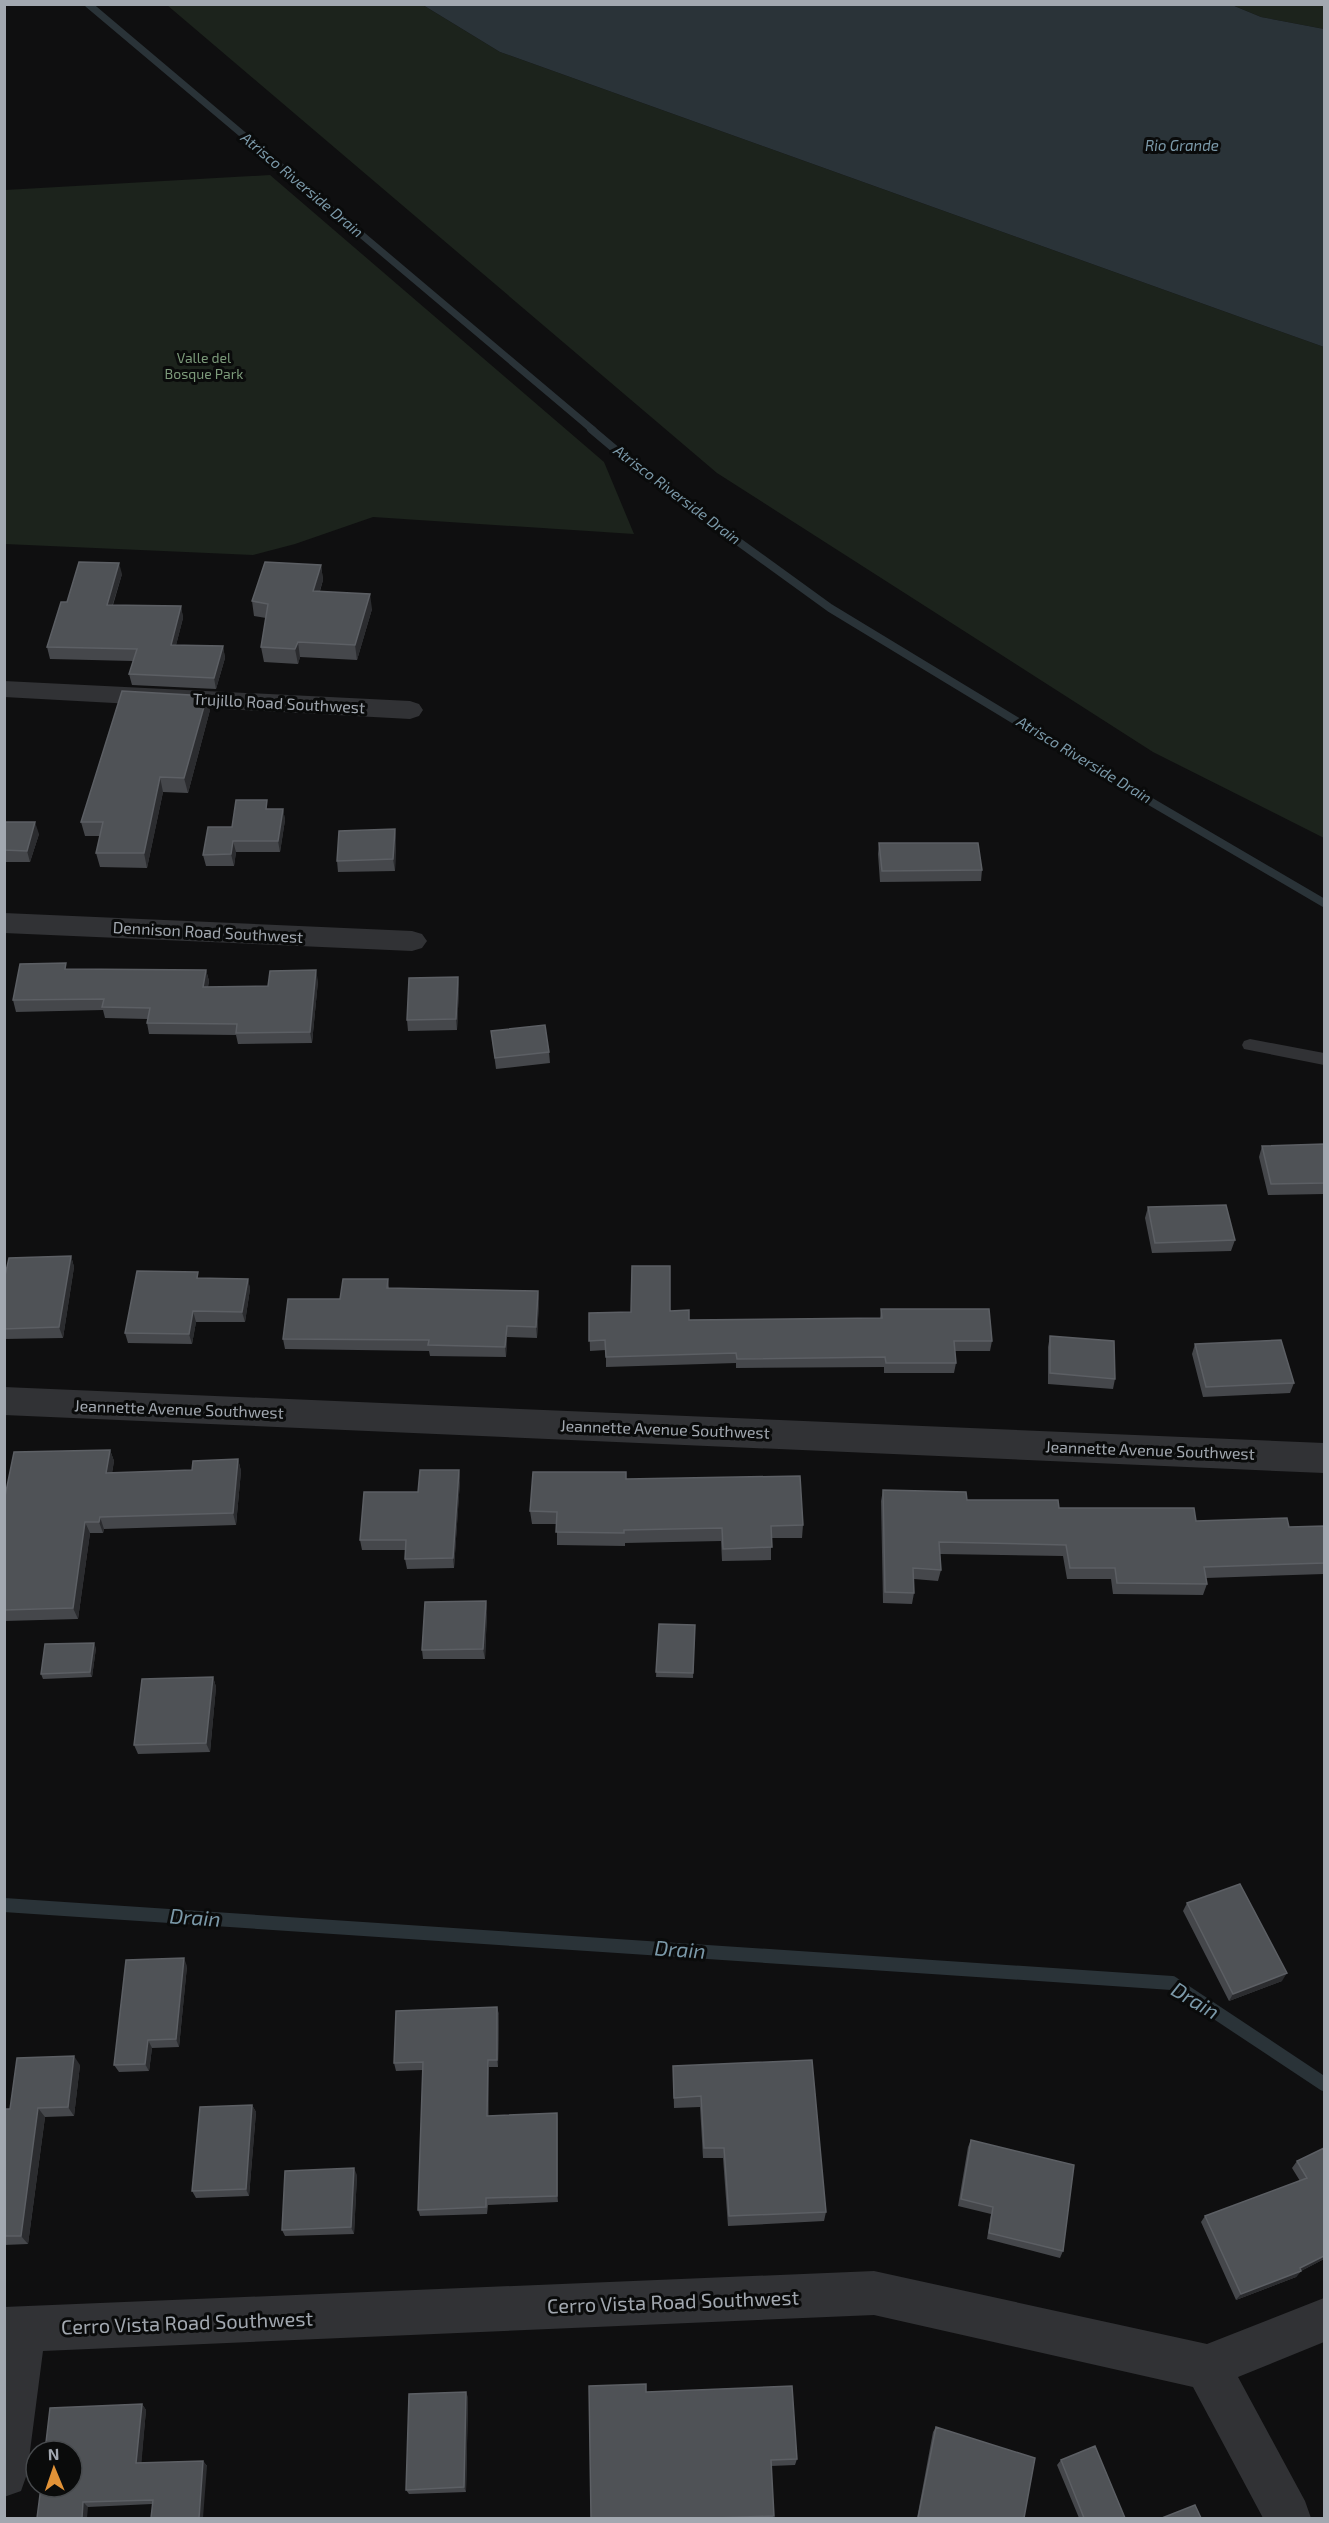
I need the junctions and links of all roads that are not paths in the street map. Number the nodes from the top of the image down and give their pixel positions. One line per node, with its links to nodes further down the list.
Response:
1 (4, 689): 2 (street, Trujillo Road Southwest)
2 (410, 710)
3 (4, 923): 4 (street, Dennison Road Southwest)
4 (412, 941)
5 (1251, 1045): 6 (lane)
6 (1324, 1059)
7 (4, 1401): 8 (street, Jeannette Avenue Southwest)
8 (1324, 1458)
9 (1324, 2320): 11 (street)
10 (14, 2330): 11 (street, Cerro Vista Road Southwest); 12 (street)
11 (1208, 2367): 13 (street)
12 (4, 2474)
13 (1288, 2518)

